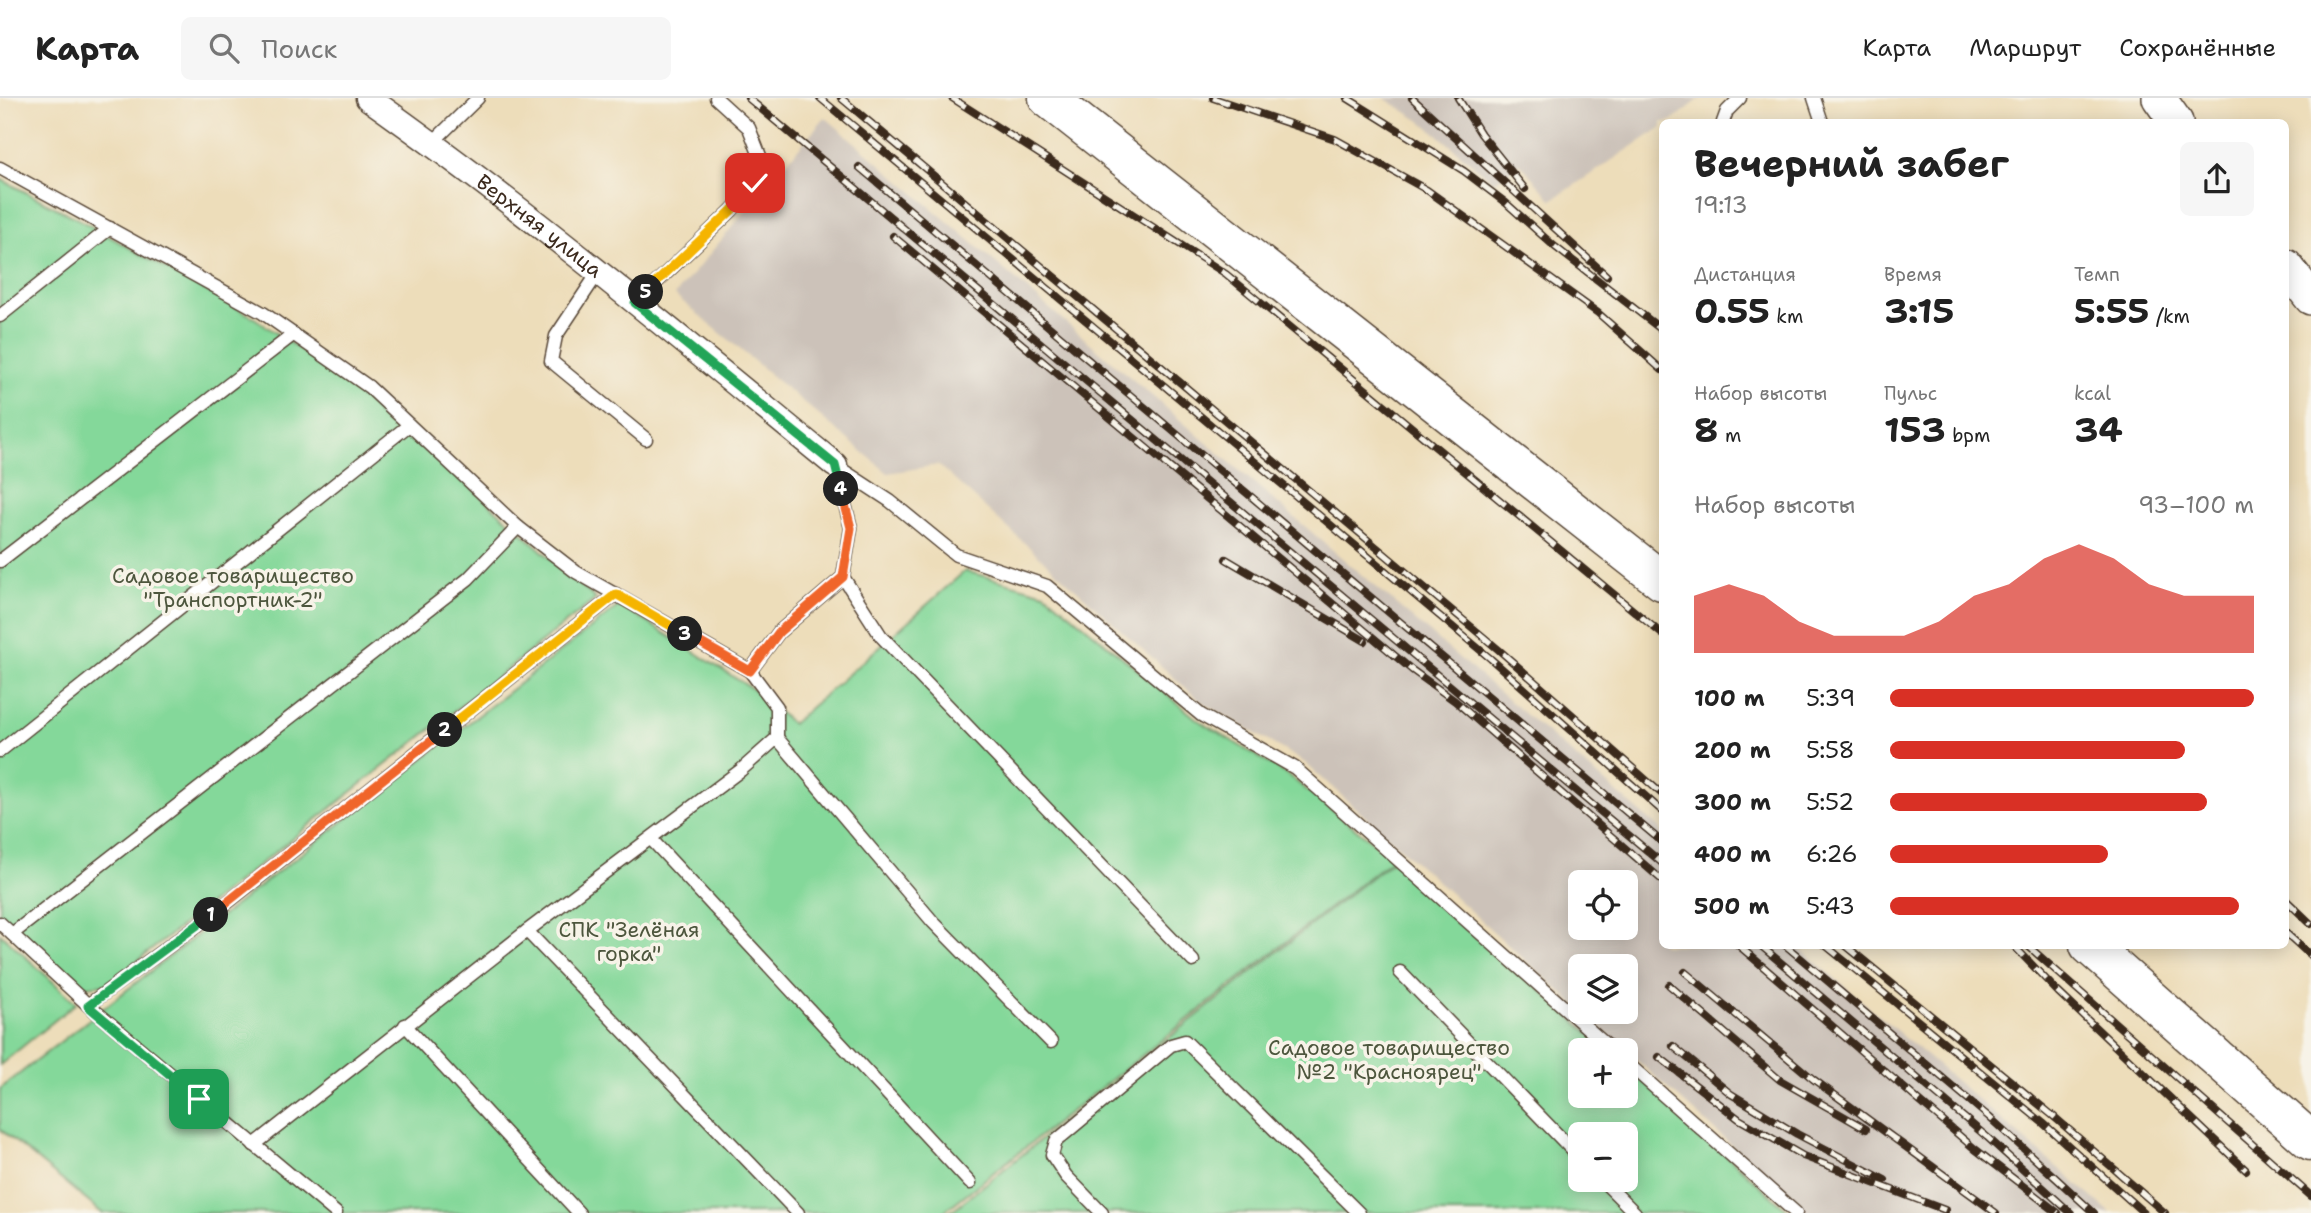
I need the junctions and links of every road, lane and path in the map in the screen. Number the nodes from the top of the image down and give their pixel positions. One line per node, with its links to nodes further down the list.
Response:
1 (368, 98): 11 (street, Верхняя улица)
2 (478, 98): 11 (lane)
3 (716, 98): 17 (lane)
4 (1048, 98): 26 (highway)
5 (1740, 98): 8 (lane)
6 (1814, 98): 9 (lane)
7 (2159, 98): 10 (street)
8 (1724, 119)
9 (1821, 119)
10 (2174, 119)
11 (432, 143): 15 (street, Верхняя улица)
12 (0, 168): 13 (lane)
13 (110, 228): 18 (lane); 19 (lane)
14 (2289, 270): 16 (street)
15 (598, 272): 17 (street, Верхняя улица); 21 (lane)
16 (2311, 298)
17 (635, 303): 22 (street, Верхняя улица)
18 (0, 316)
19 (294, 334): 20 (lane); 24 (lane)
20 (409, 425): 23 (lane); 30 (lane)
21 (646, 439)
22 (835, 465): 25 (lane); 40 (lane)
23 (519, 527): 27 (lane); 34 (lane)
24 (0, 562)
25 (843, 577): 28 (lane); 36 (lane)
26 (1659, 579)
27 (616, 594): 28 (lane); 38 (lane)
28 (750, 671): 29 (lane)
29 (777, 737): 31 (lane); 41 (lane)
30 (0, 751)
31 (651, 839): 33 (lane); 46 (lane)
32 (0, 923): 34 (lane)
33 (527, 930): 39 (lane); 50 (lane)
34 (12, 934): 38 (lane)
35 (2095, 949): 43 (highway)
36 (1193, 961)
37 (1401, 972): 45 (lane)
38 (88, 1006): 44 (lane)
39 (405, 1025): 44 (lane); 49 (lane)
40 (1598, 1038)
41 (1051, 1042)
42 (1638, 1073): 54 (lane)
43 (2311, 1141)
44 (254, 1145): 48 (lane)
45 (1568, 1146)
46 (970, 1183)
47 (1614, 1192): 53 (lane)
48 (336, 1213)
49 (579, 1213)
50 (798, 1213)
51 (1102, 1213): 52 (lane)
52 (1359, 1213)
53 (1635, 1213)
54 (1796, 1213)

